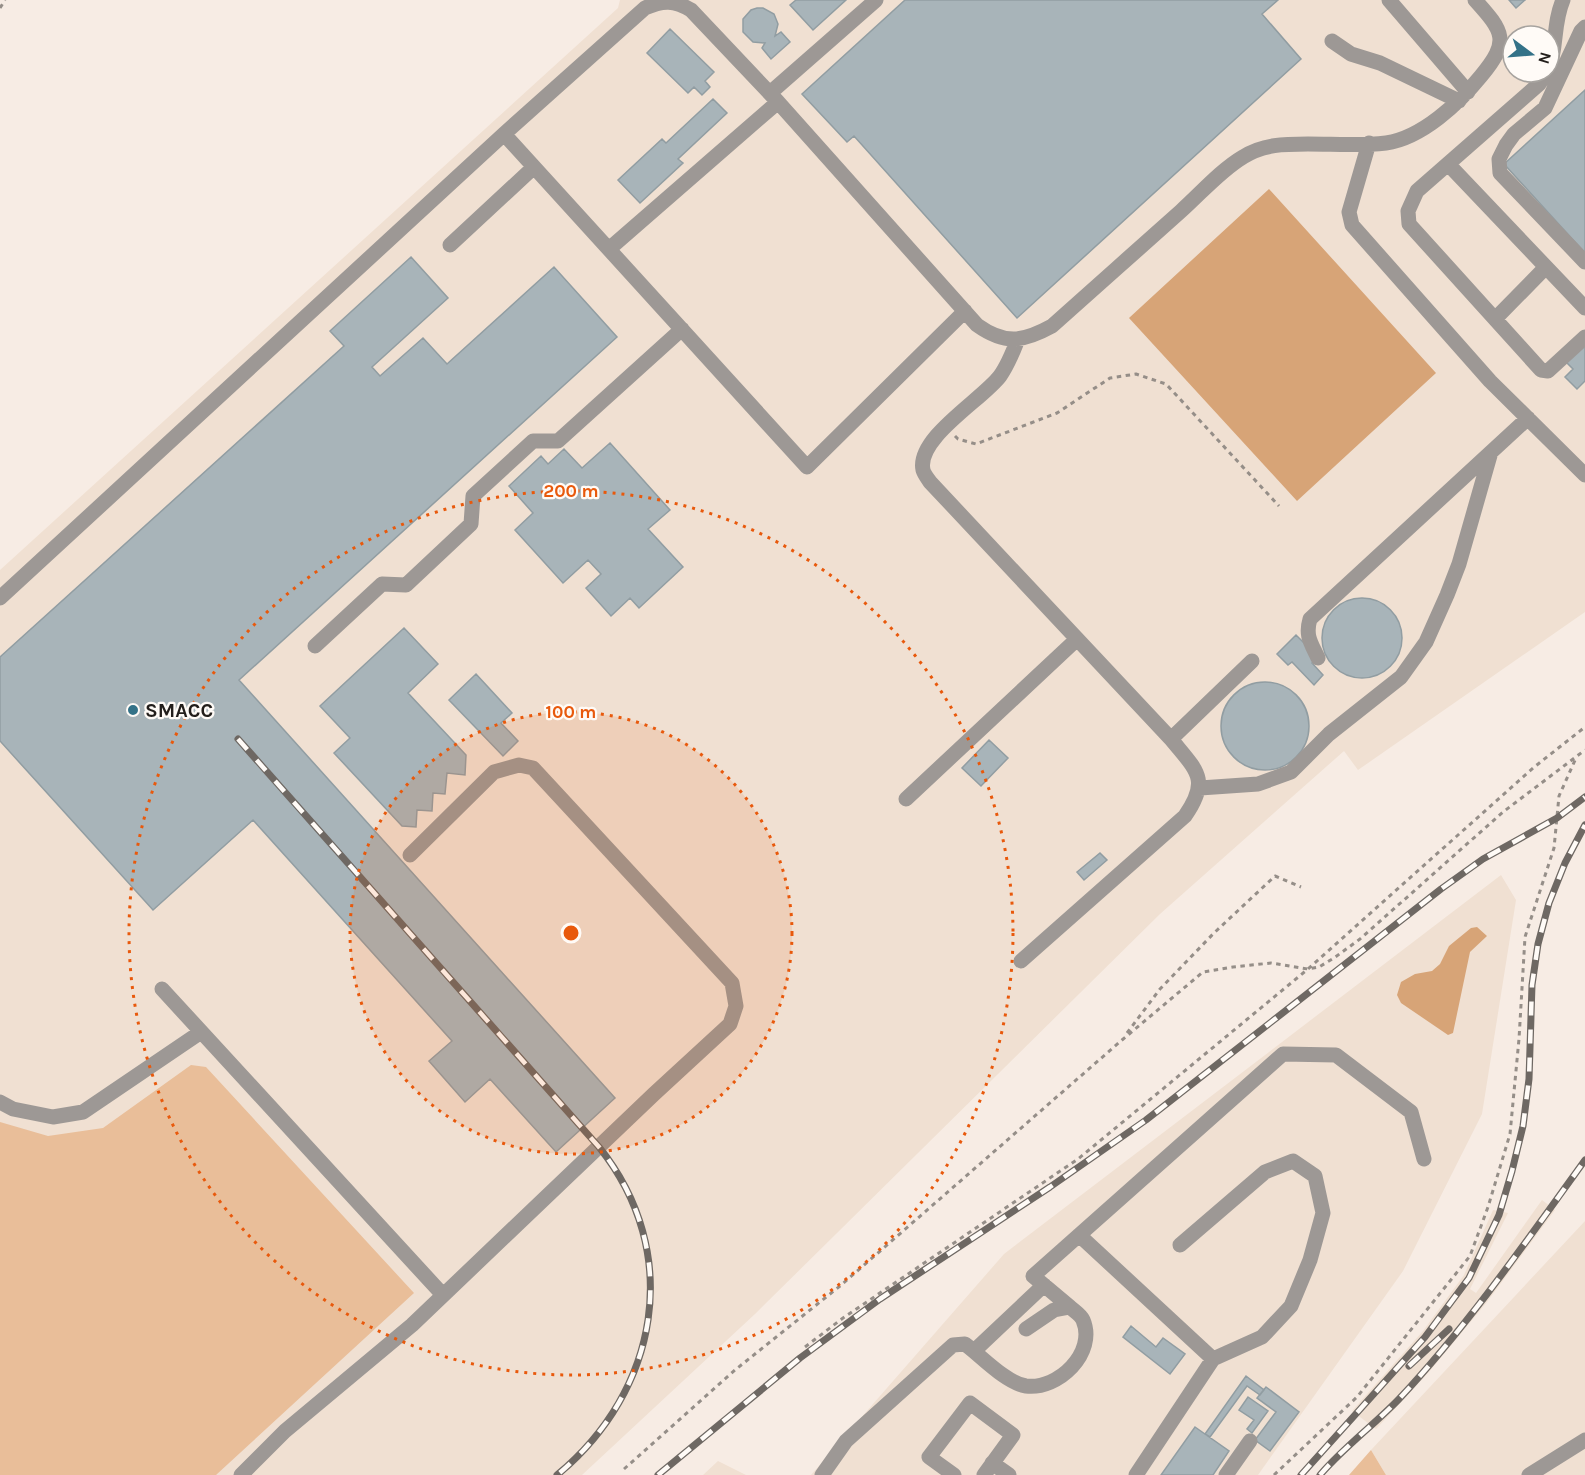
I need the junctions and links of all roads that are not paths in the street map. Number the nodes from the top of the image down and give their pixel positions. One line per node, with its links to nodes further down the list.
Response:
1 (666, 0): 11 (lane); 12 (lane)
2 (876, 0): 11 (lane)
3 (1389, 0): 10 (lane)
4 (1475, 0): 10 (lane)
5 (1563, 0): 6 (lane)
6 (1556, 24)
7 (1585, 27): 18 (lane)
8 (1332, 41): 10 (lane)
9 (1539, 84): 14 (lane)
10 (1464, 96): 13 (lane)
11 (774, 98): 17 (lane); 21 (lane)
12 (504, 134): 15 (lane); 29 (lane)
13 (1369, 143): 25 (lane); 26 (lane)
14 (1449, 165): 19 (lane); 22 (lane)
15 (534, 167): 16 (lane); 17 (lane)
16 (450, 245)
17 (609, 249): 23 (lane)
18 (1585, 262)
19 (1545, 268): 20 (lane); 22 (lane)
20 (1585, 308)
21 (965, 311): 23 (lane); 25 (lane)
22 (1495, 319): 24 (lane)
23 (682, 329): 31 (lane)
24 (1585, 337)
25 (1018, 339): 30 (lane)
26 (1528, 418): 27 (lane); 28 (lane)
27 (1491, 452): 32 (lane); 35 (lane)
28 (1585, 475)
29 (0, 598)
30 (1077, 640): 34 (lane); 36 (lane)
31 (315, 646)
32 (1318, 658)
33 (1252, 661): 34 (lane)
34 (1171, 739): 35 (lane)
35 (1200, 788): 38 (lane)
36 (906, 799)
37 (410, 855): 46 (lane)
38 (1021, 961)
39 (162, 989): 40 (lane)
40 (201, 1032): 41 (lane); 46 (lane)
41 (0, 1102)
42 (1424, 1159): 43 (lane)
43 (1078, 1235): 45 (lane); 50 (lane)
44 (1180, 1245): 50 (lane)
45 (1044, 1285): 47 (lane); 49 (lane)
46 (443, 1295): 54 (lane)
47 (1070, 1307): 48 (lane); 49 (lane)
48 (1026, 1329)
49 (974, 1351): 55 (lane)
50 (1213, 1359): 58 (lane)
51 (1585, 1440): 60 (lane)
52 (1250, 1441): 59 (lane)
53 (988, 1469): 56 (lane); 57 (lane)
54 (241, 1475)
55 (822, 1475)
56 (954, 1475)
57 (1009, 1475)
58 (1136, 1475)
59 (1226, 1475)
60 (1529, 1475)

